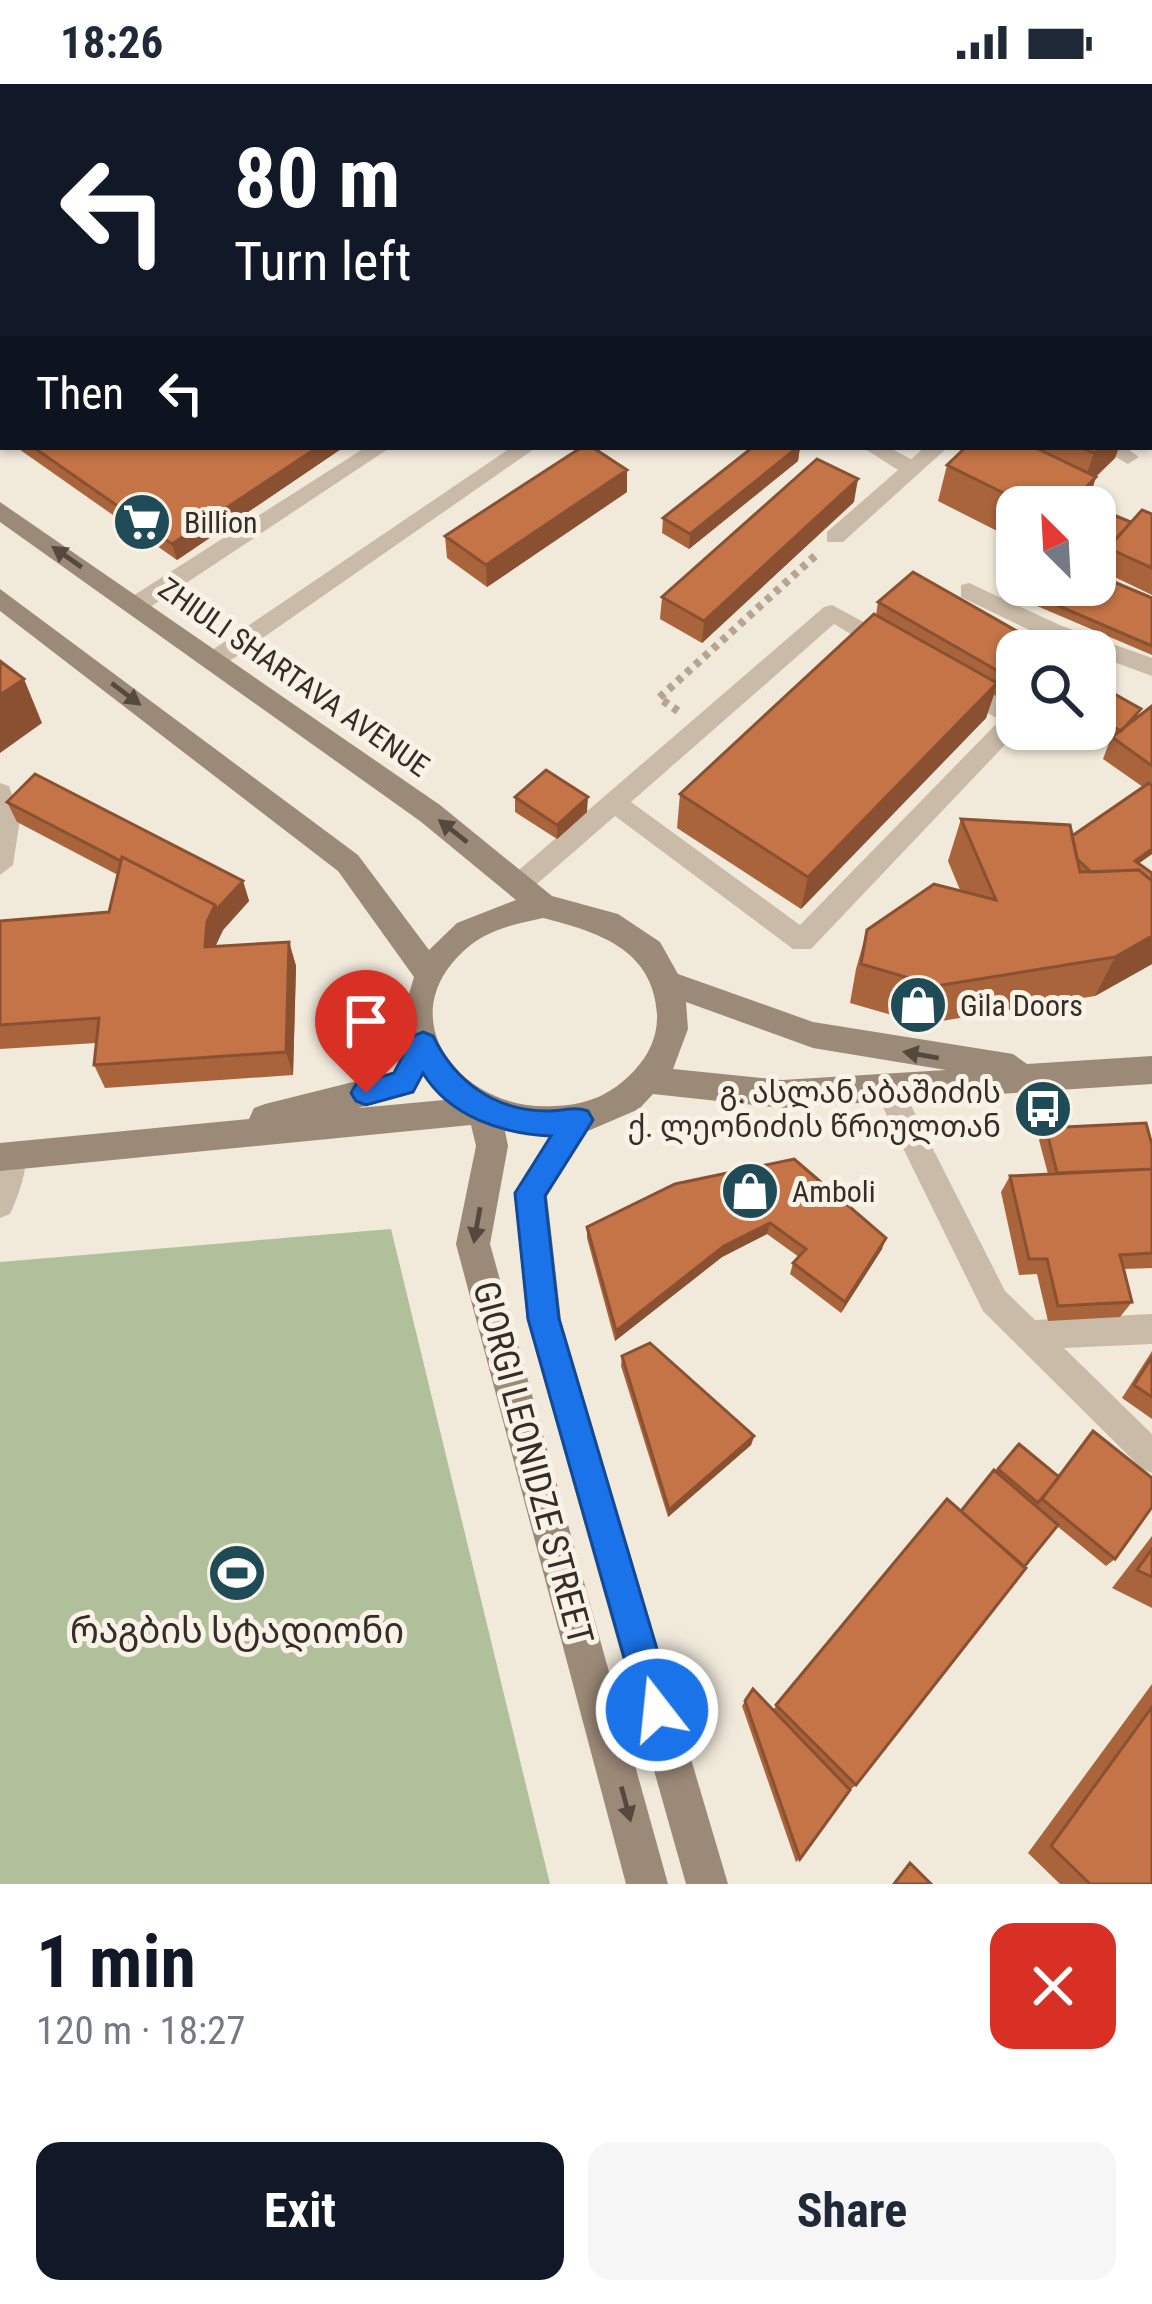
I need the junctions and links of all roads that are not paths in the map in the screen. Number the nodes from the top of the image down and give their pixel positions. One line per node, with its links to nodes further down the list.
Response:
1 (376, 450): 10 (lane)
2 (523, 450): 11 (lane)
3 (878, 450): 5 (lane)
4 (935, 450): 5 (lane)
5 (913, 469): 7 (lane)
6 (0, 510): 10 (main road, ZHIULI SHARTAVA AVENUE, one-way to 6)
7 (835, 538)
8 (969, 591): 12 (lane)
9 (0, 598): 18 (main road, one-way to 18)
10 (136, 605): 11 (main road, ZHIULI SHARTAVA AVENUE)
11 (213, 662): 16 (main road, ZHIULI SHARTAVA AVENUE, one-way to 11)
12 (1152, 668)
13 (0, 794): 15 (lane)
14 (614, 802): 14 (lane); 16 (lane)
15 (0, 865)
16 (520, 884): 17 (main road, ZHIULI SHARTAVA AVENUE)
17 (543, 906): 18 (main road); 19 (main road)
18 (429, 974): 20 (main road)
19 (670, 984): 22 (main road, one-way to 19); 23 (main road)
20 (423, 1044): 25 (main road); 27 (main road)
21 (1152, 1070): 22 (main road)
22 (1078, 1075): 24 (main road)
23 (649, 1080): 24 (main road); 26 (main road)
24 (888, 1090): 31 (lane)
25 (484, 1110): 26 (main road); 27 (main road); 33 (main road, GIORGI LEONIDZE STREET, one-way to 33)
26 (578, 1120): 34 (main road, GIORGI LEONIDZE STREET)
27 (154, 1145): 28 (main road)
28 (7, 1156): 29 (lane)
29 (0, 1204)
30 (1152, 1329): 31 (lane)
31 (1030, 1336): 32 (lane)
32 (1152, 1457)
33 (647, 1884)
34 (707, 1884)

